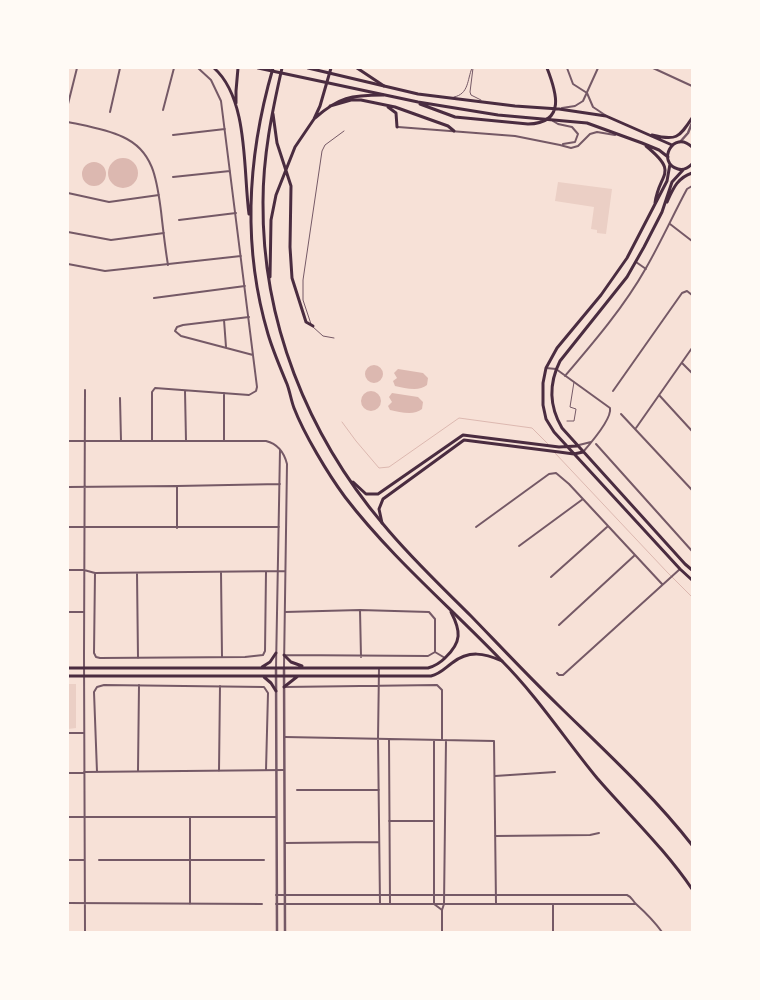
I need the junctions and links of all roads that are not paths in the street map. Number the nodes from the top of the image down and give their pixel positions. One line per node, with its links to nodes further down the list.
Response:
1 (77, 68): 27 (street)
2 (120, 68): 34 (street)
3 (174, 68): 31 (street)
4 (198, 68): 42 (street)
5 (214, 68): 32 (main road)
6 (238, 68): 32 (main road)
7 (258, 68): 19 (main road)
8 (273, 68): 68 (main road)
9 (282, 68): 33 (main road)
10 (308, 68): 18 (main road)
11 (331, 68): 18 (main road)
12 (357, 68): 20 (main road)
13 (473, 68): 24 (lane); 26 (lane)
14 (547, 68): 25 (main road)
15 (567, 68): 22 (street)
16 (598, 68): 22 (street)
17 (653, 68): 21 (street)
18 (329, 72): 19 (main road); 20 (main road)
19 (327, 82): 23 (main road); 37 (main road)
20 (384, 86): 24 (main road)
21 (692, 86)
22 (587, 93): 30 (street); 35 (street)
23 (383, 96): 25 (main road); 29 (main road)
24 (448, 98): 26 (main road)
25 (418, 102): 38 (main road)
26 (484, 102): 30 (main road)
27 (68, 104)
28 (385, 105): 29 (main road); 41 (main road); 44 (main road)
29 (330, 106): 37 (main road)
30 (559, 109): 35 (main road)
31 (163, 110)
32 (237, 111): 68 (main road)
33 (273, 111): 77 (main road); 83 (main road)
34 (110, 112)
35 (606, 116): 45 (main road)
36 (692, 118): 45 (main road)
37 (314, 119): 77 (main road)
38 (552, 120): 47 (main road); 50 (street)
39 (68, 122): 62 (street)
40 (692, 123): 48 (street)
41 (397, 127): 44 (street)
42 (225, 129): 46 (street); 57 (street)
43 (344, 131): 83 (lane)
44 (454, 131): 50 (street)
45 (646, 134): 51 (main road)
46 (173, 135)
47 (625, 137): 49 (main road); 50 (street)
48 (680, 142): 51 (main road); 52 (main road)
49 (642, 143): 53 (main road); 63 (main road)
50 (560, 144)
51 (672, 145): 53 (main road)
52 (692, 147)
53 (668, 157): 54 (main road)
54 (670, 164): 56 (main road); 63 (main road)
55 (691, 167): 56 (main road)
56 (683, 170): 64 (main road)
57 (230, 171): 59 (street); 65 (street)
58 (692, 173): 64 (main road)
59 (173, 177)
60 (692, 186): 67 (street)
61 (68, 194): 62 (street)
62 (159, 195): 70 (street)
63 (654, 206): 89 (main road)
64 (662, 212): 73 (main road)
65 (236, 213): 66 (street); 72 (street)
66 (179, 220)
67 (670, 224): 71 (street); 76 (street)
68 (250, 225): 147 (main road)
69 (68, 232): 70 (street)
70 (164, 233): 75 (street)
71 (692, 241)
72 (241, 256): 75 (street); 78 (street)
73 (636, 262): 76 (street); 90 (main road)
74 (68, 264): 75 (street)
75 (168, 265)
76 (646, 269): 92 (street)
77 (269, 282): 117 (main road)
78 (245, 286): 80 (street); 81 (street)
79 (692, 295): 96 (street)
80 (154, 298)
81 (248, 317): 82 (street); 87 (street)
82 (224, 320): 85 (street); 85 (street)
83 (313, 326): 84 (lane)
84 (334, 338)
85 (226, 348): 87 (street)
86 (692, 348): 88 (street)
87 (253, 355): 97 (street)
88 (682, 363): 91 (street); 98 (street)
89 (546, 368): 90 (street); 113 (main road)
90 (556, 369): 92 (street); 112 (main road)
91 (692, 373)
92 (565, 376): 93 (street)
93 (574, 382): 101 (lane); 110 (street)
94 (85, 390): 105 (street)
95 (185, 390): 97 (street); 107 (street); 108 (street)
96 (613, 390)
97 (224, 393): 109 (street)
98 (659, 395): 102 (street); 103 (street)
99 (120, 398): 106 (street)
100 (621, 414): 102 (street)
101 (567, 421)
102 (636, 429): 122 (street)
103 (692, 431)
104 (68, 441): 105 (street)
105 (85, 441): 106 (street); 121 (street)
106 (121, 441): 107 (street)
107 (152, 441): 108 (street)
108 (186, 441): 109 (street)
109 (224, 441): 114 (street)
110 (592, 442): 112 (street); 115 (street)
111 (596, 444): 132 (street)
112 (578, 446): 113 (main road); 115 (main road)
113 (569, 448): 116 (main road); 117 (main road)
114 (280, 449): 118 (street); 139 (street)
115 (583, 452): 116 (main road); 137 (main road)
116 (574, 454): 124 (main road); 134 (main road)
117 (348, 479): 124 (main road)
118 (280, 484): 119 (street); 128 (street)
119 (178, 486): 121 (street); 130 (street)
120 (68, 487): 121 (street)
121 (85, 487): 127 (street)
122 (692, 490)
123 (583, 498): 125 (street); 129 (street); 131 (street)
124 (382, 524): 211 (main road)
125 (608, 526): 133 (street); 144 (street)
126 (68, 527): 127 (street)
127 (84, 527): 130 (street); 136 (street)
128 (279, 527): 130 (street); 138 (street)
129 (476, 527)
130 (177, 528)
131 (518, 546)
132 (692, 550)
133 (635, 555): 146 (street); 152 (street)
134 (680, 569): 145 (main road); 146 (street)
135 (68, 570): 136 (street)
136 (84, 570): 140 (street); 150 (street)
137 (692, 570)
138 (278, 571): 139 (street); 143 (street); 154 (street)
139 (285, 571): 151 (street)
140 (95, 572): 141 (street); 158 (street)
141 (137, 572): 142 (street); 158 (street)
142 (221, 572): 143 (street); 156 (street)
143 (266, 572): 156 (street)
144 (551, 577)
145 (692, 580)
146 (662, 584): 168 (street)
147 (449, 607): 159 (main road); 160 (main road)
148 (360, 610): 151 (street); 153 (street); 157 (street)
149 (68, 612): 150 (street)
150 (84, 612): 162 (street)
151 (285, 612): 155 (street)
152 (559, 625)
153 (435, 652): 157 (street); 159 (street)
154 (276, 653): 163 (main road); 164 (street)
155 (284, 655): 157 (street); 165 (street); 166 (main road)
156 (222, 657): 158 (street)
157 (361, 657)
158 (138, 658)
159 (445, 658): 167 (main road)
160 (503, 662): 175 (main road); 217 (main road)
161 (68, 668): 162 (main road)
162 (84, 668): 163 (main road); 170 (street)
163 (259, 668): 164 (main road)
164 (276, 668): 165 (main road); 172 (street)
165 (284, 668): 166 (main road); 173 (street)
166 (306, 668): 167 (main road)
167 (379, 668): 175 (street)
168 (558, 673)
169 (68, 676): 170 (main road)
170 (84, 676): 171 (main road); 182 (street)
171 (263, 676): 172 (main road); 180 (main road)
172 (276, 676): 173 (main road); 180 (street)
173 (284, 676): 174 (main road); 179 (street)
174 (298, 676): 175 (main road); 179 (main road)
175 (379, 676): 178 (street)
176 (139, 685): 177 (street); 193 (street); 194 (street)
177 (220, 686): 189 (street); 192 (street)
178 (379, 686): 179 (street); 184 (street); 187 (street)
179 (284, 687): 183 (street)
180 (276, 691): 190 (street)
181 (68, 733): 182 (street)
182 (84, 733): 197 (street)
183 (284, 737): 184 (street); 191 (street)
184 (378, 739): 185 (street); 200 (street)
185 (389, 739): 186 (street); 205 (street)
186 (434, 740): 187 (street); 206 (street)
187 (442, 740): 188 (street)
188 (446, 740): 198 (street); 223 (street)
189 (266, 770): 190 (street); 192 (street)
190 (276, 770): 191 (street); 204 (street)
191 (284, 770): 210 (street)
192 (219, 771): 194 (street)
193 (97, 772): 194 (street); 197 (street)
194 (138, 772)
195 (555, 772): 198 (street)
196 (68, 773): 197 (street)
197 (84, 773): 202 (street)
198 (495, 776): 208 (street)
199 (297, 790): 200 (street)
200 (379, 790): 209 (street)
201 (68, 817): 202 (street)
202 (84, 817): 203 (street); 213 (street)
203 (190, 817): 204 (street); 215 (street)
204 (276, 817): 218 (street)
205 (389, 821): 206 (street); 221 (street)
206 (433, 821): 222 (street)
207 (599, 833): 208 (street)
208 (495, 836): 224 (street)
209 (379, 842): 210 (street); 220 (street)
210 (285, 843): 219 (street)
211 (692, 845)
212 (68, 860): 213 (street)
213 (84, 860): 226 (street)
214 (99, 860): 215 (street)
215 (190, 860): 216 (street); 227 (street)
216 (264, 860)
217 (692, 889)
218 (276, 895): 219 (street); 229 (street)
219 (285, 895): 220 (street); 230 (street)
220 (380, 895): 221 (street); 231 (street)
221 (390, 895): 222 (street); 232 (street)
222 (433, 895): 223 (street); 233 (street)
223 (444, 895): 224 (street); 234 (street)
224 (496, 895): 235 (street); 237 (street)
225 (68, 903): 226 (street)
226 (84, 903): 227 (street); 239 (street)
227 (190, 904): 228 (street)
228 (262, 904)
229 (276, 904): 230 (street); 240 (street)
230 (285, 904): 231 (street); 241 (street)
231 (380, 904): 232 (street)
232 (390, 904): 233 (street)
233 (434, 904): 234 (street); 238 (street)
234 (444, 904): 235 (street); 238 (street)
235 (496, 904): 236 (street)
236 (552, 904): 237 (street); 243 (street)
237 (636, 904): 244 (street)
238 (442, 910): 242 (street)
239 (84, 932)
240 (276, 932)
241 (285, 932)
242 (442, 932)
243 (552, 932)
244 (662, 932)

